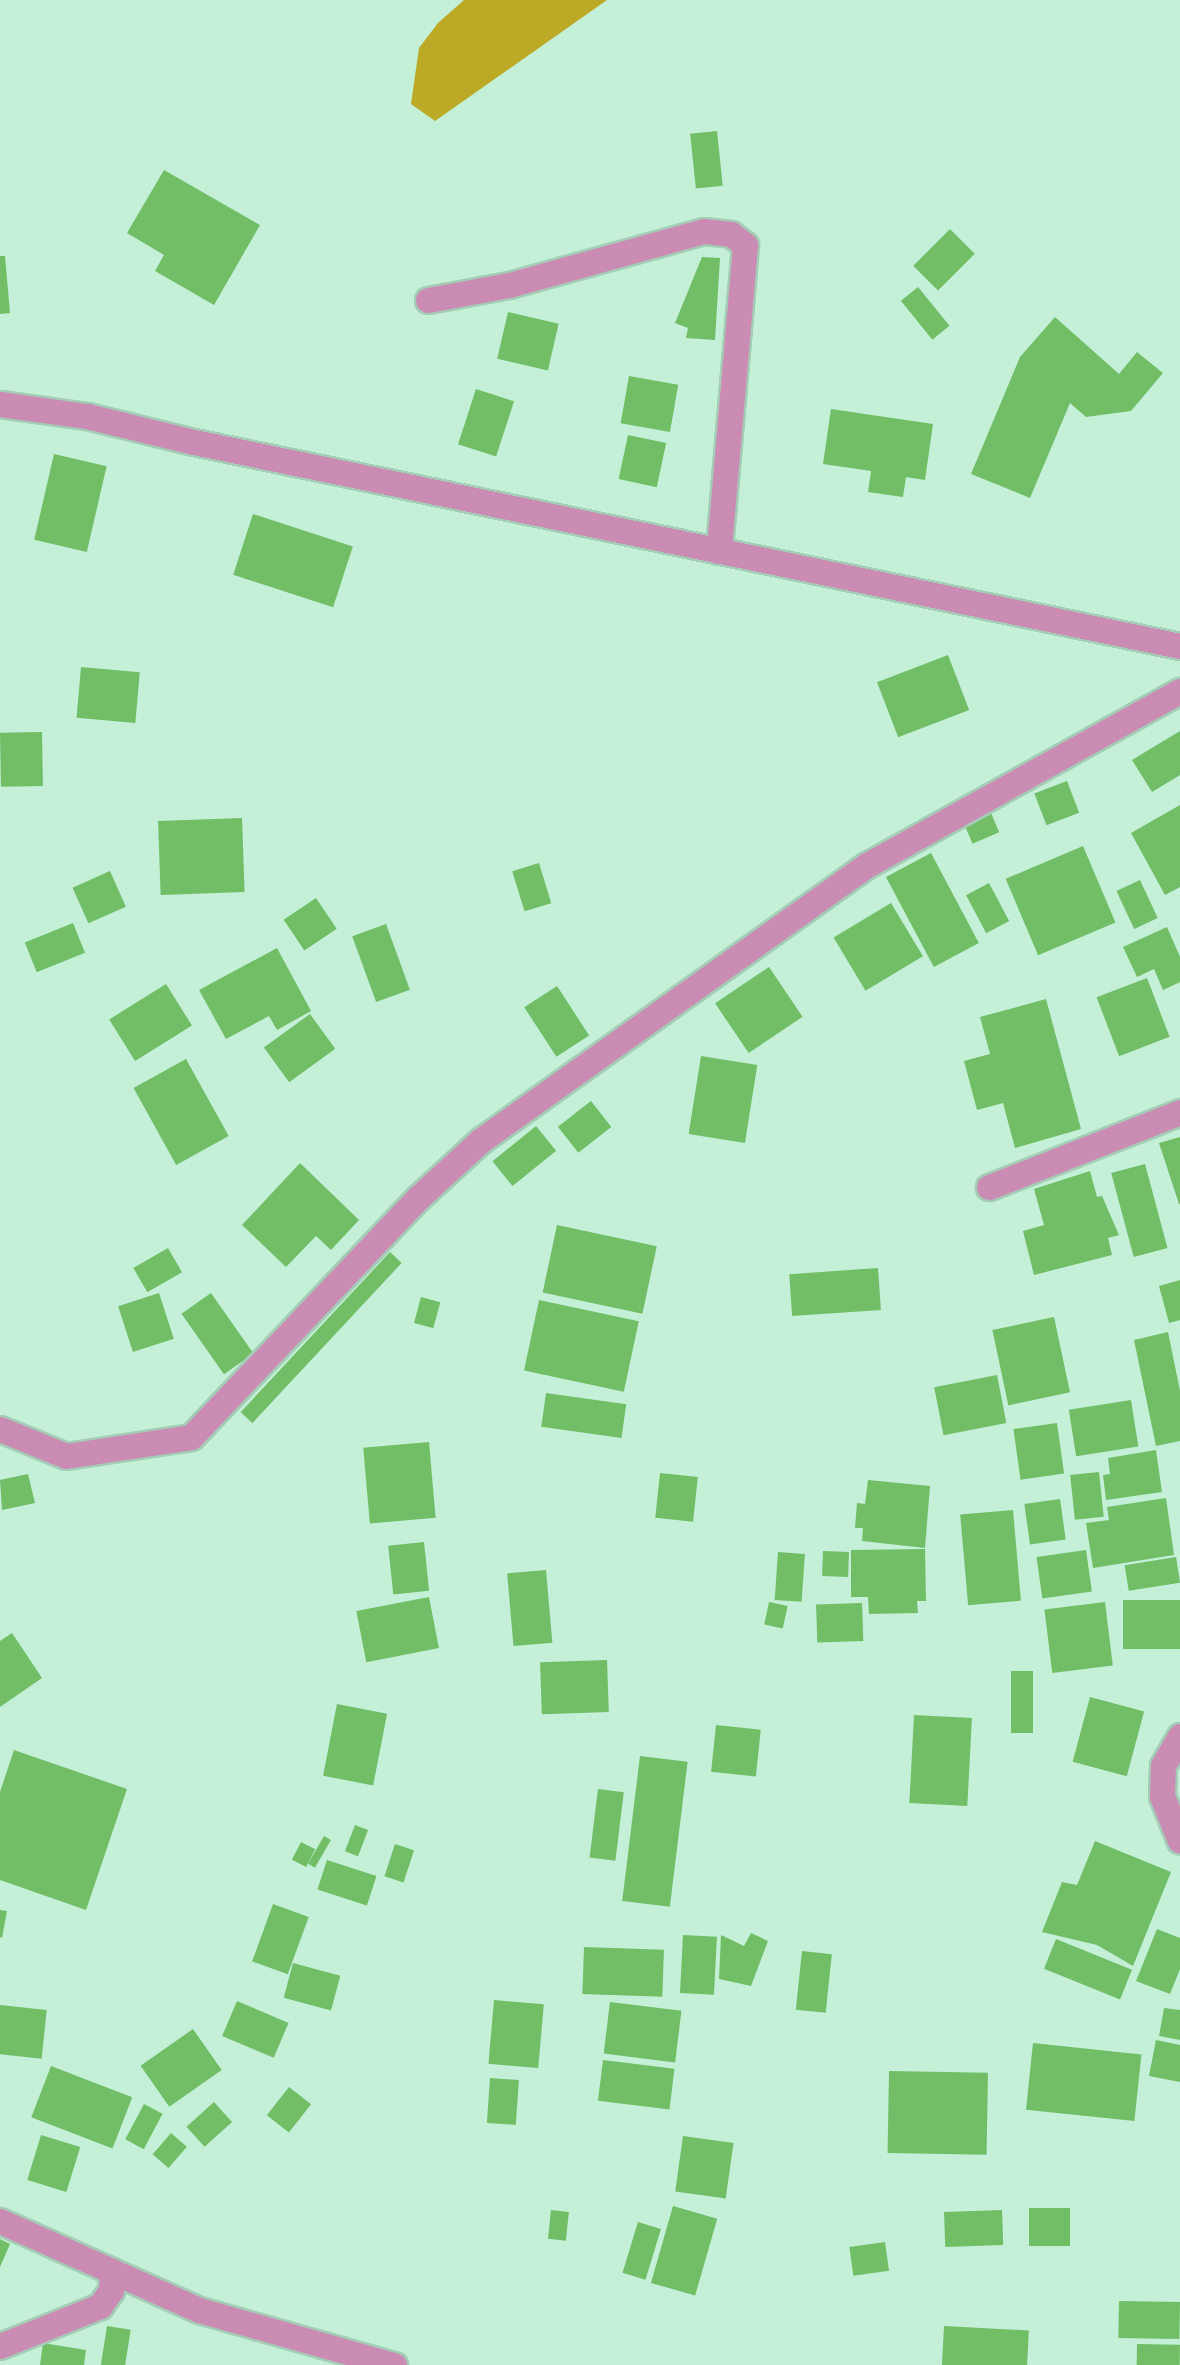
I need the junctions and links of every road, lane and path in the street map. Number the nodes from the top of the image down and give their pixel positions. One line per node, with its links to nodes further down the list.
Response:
1 (428, 300): 3 (street)
2 (0, 404): 3 (street)
3 (719, 551): 4 (street)
4 (1180, 646)
5 (1180, 691): 8 (street)
6 (1180, 1112): 7 (street)
7 (989, 1188)
8 (0, 1429)
9 (1180, 1736): 10 (street)
10 (1180, 1841)
11 (0, 2221): 12 (street)
12 (112, 2272): 13 (street); 14 (street)
13 (0, 2346)
14 (394, 2365)

